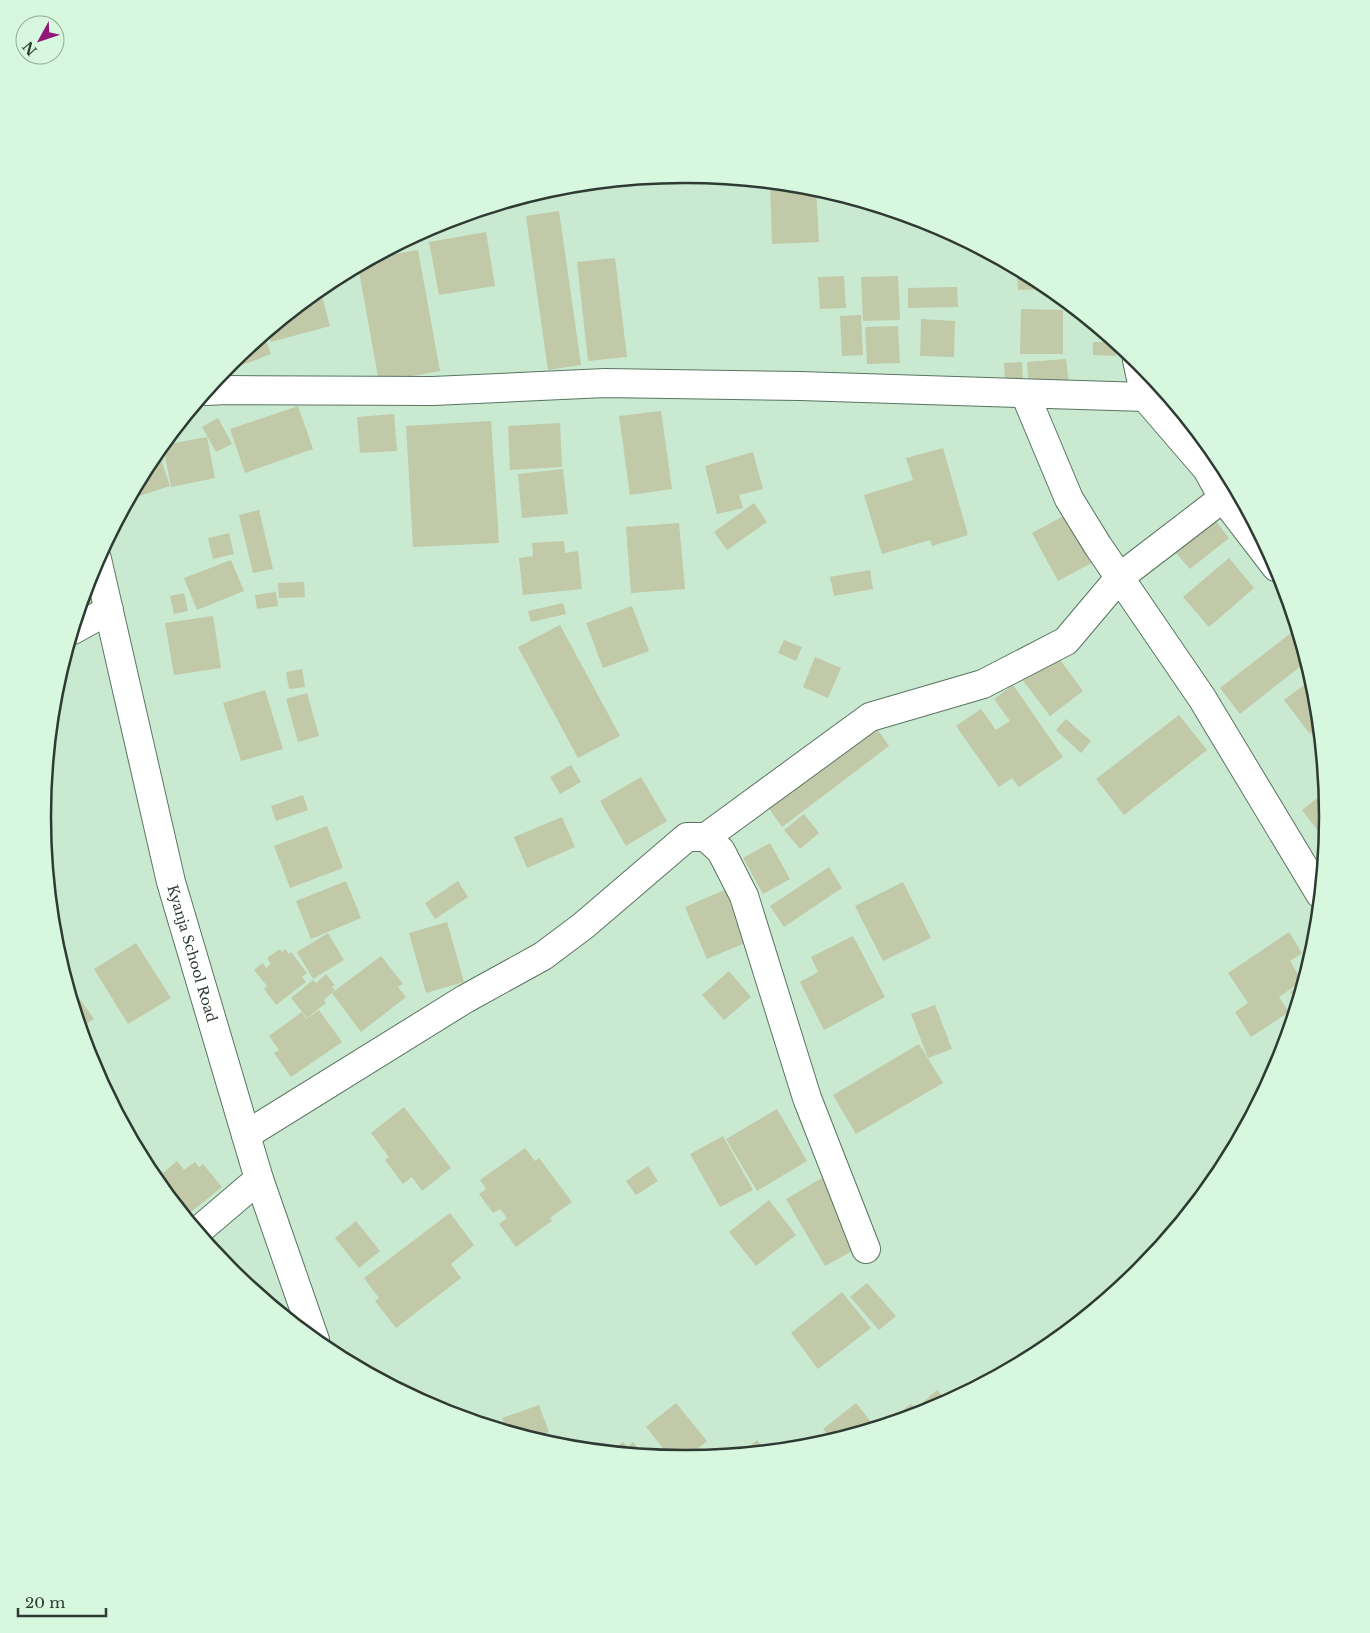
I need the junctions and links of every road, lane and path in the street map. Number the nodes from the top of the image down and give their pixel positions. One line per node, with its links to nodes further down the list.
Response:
1 (1141, 376): 4 (street)
2 (217, 391): 3 (street)
3 (1025, 394): 4 (street); 8 (street)
4 (1145, 397): 5 (street)
5 (1223, 498): 6 (street); 8 (street)
6 (1254, 539)
7 (101, 571): 9 (street, Kyanja School Road)
8 (1120, 576): 11 (street); 12 (street)
9 (109, 610): 10 (street); 13 (street, Kyanja School Road)
10 (81, 625)
11 (706, 837): 13 (street); 16 (street)
12 (1314, 885)
13 (246, 1135): 14 (street, Kyanja School Road)
14 (259, 1179): 15 (street); 17 (street, Kyanja School Road)
15 (203, 1227)
16 (866, 1249)
17 (311, 1327)

